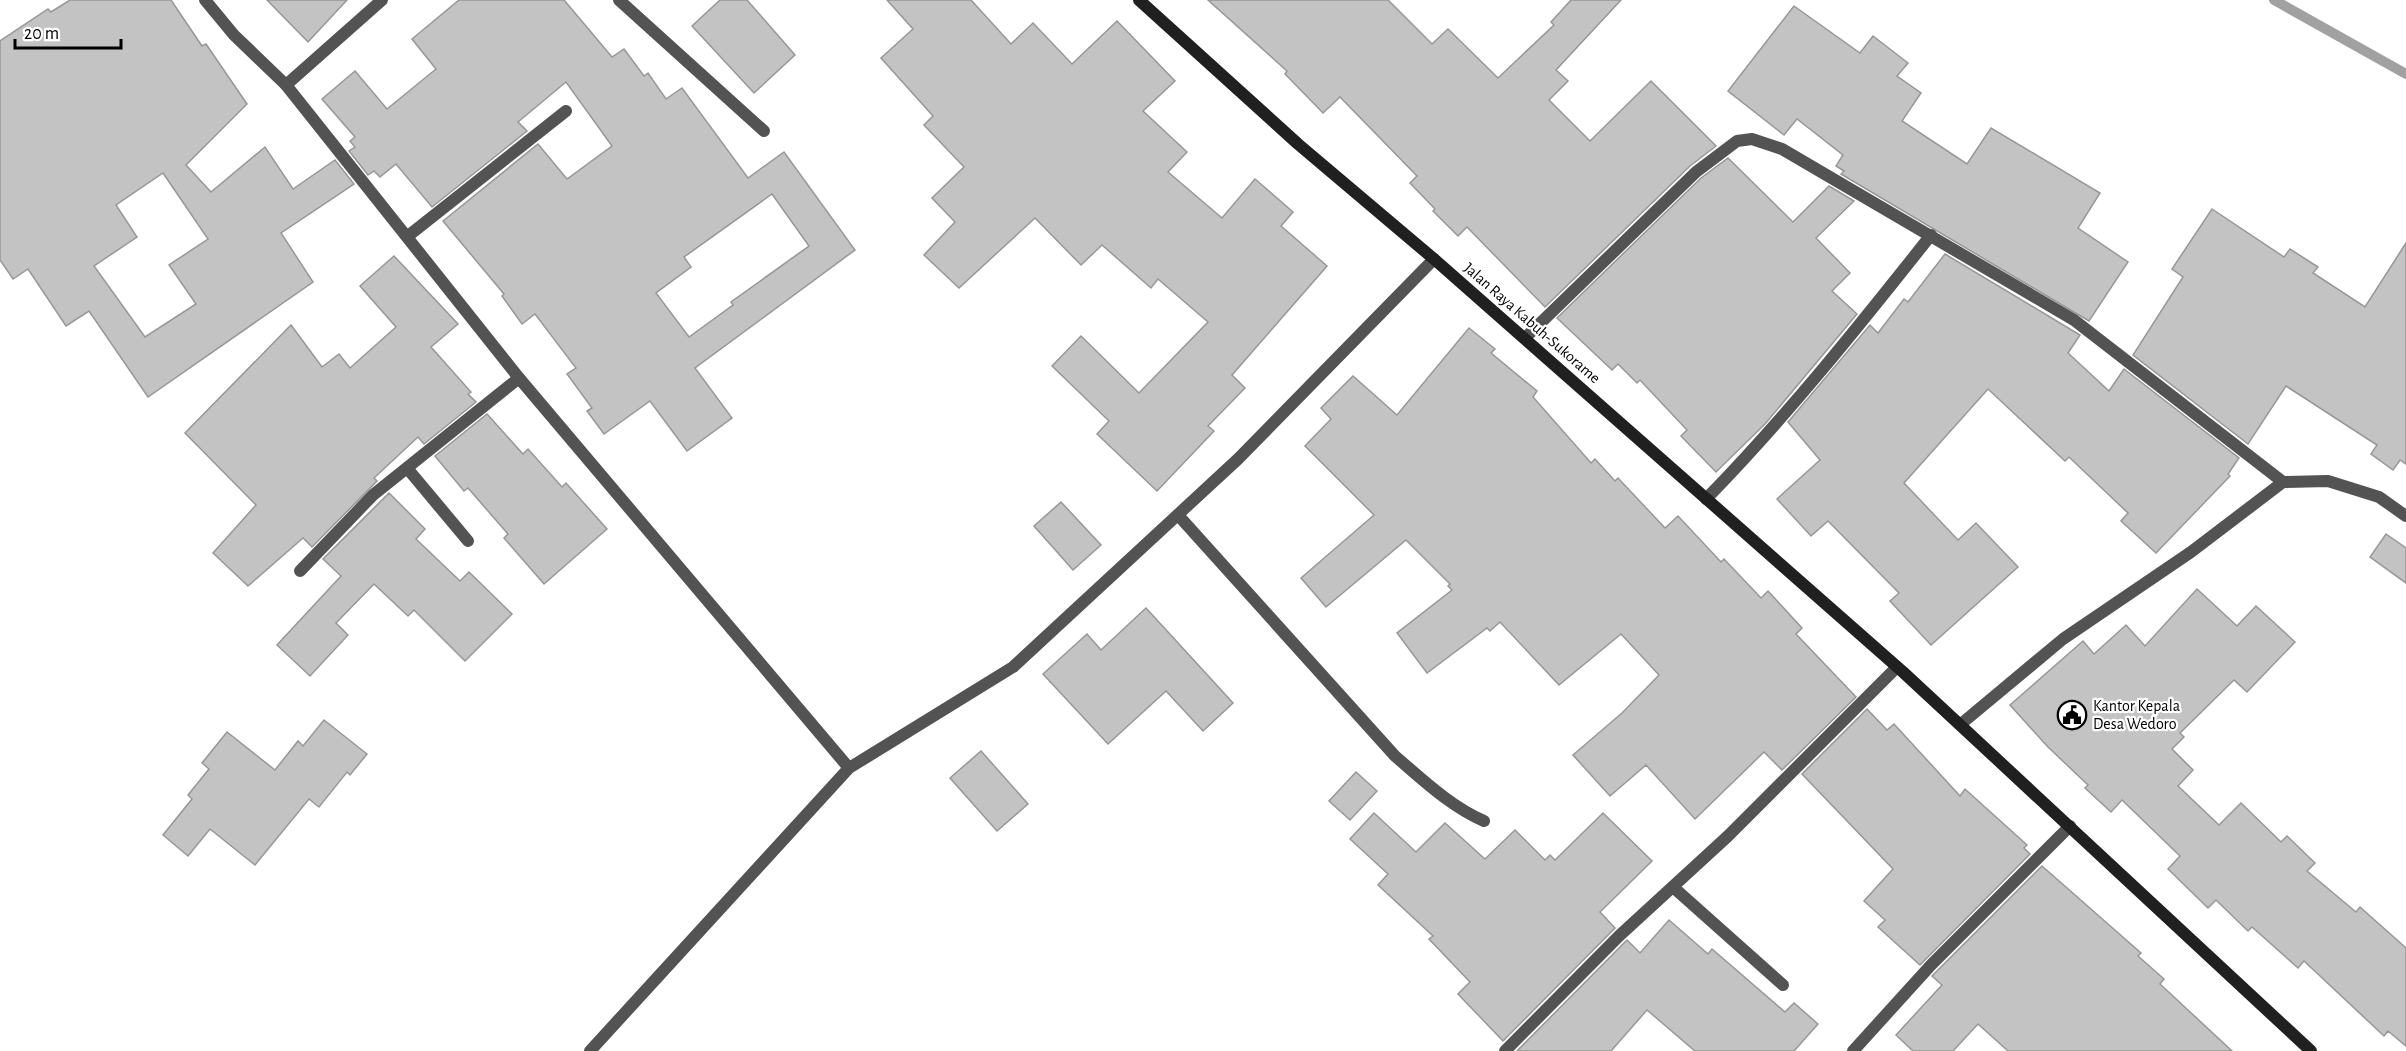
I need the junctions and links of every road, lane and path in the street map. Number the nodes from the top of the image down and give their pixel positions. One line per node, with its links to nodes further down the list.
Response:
1 (205, 0): 5 (street)
2 (382, 0): 5 (street)
3 (619, 0): 7 (street)
4 (1139, 0): 10 (main road, Jalan Raya Kabuh-Sukorame)
5 (286, 85): 9 (street)
6 (566, 111): 9 (street)
7 (764, 131)
8 (1931, 235): 11 (street); 14 (street); 15 (street)
9 (408, 236): 12 (street)
10 (1434, 259): 11 (main road, Jalan Raya Kabuh-Sukorame); 16 (street)
11 (1525, 338): 15 (main road, Jalan Raya Kabuh-Sukorame)
12 (519, 378): 13 (street); 22 (street)
13 (407, 468): 18 (street); 19 (street)
14 (2283, 482): 17 (street); 21 (street)
15 (1706, 499): 20 (main road, Jalan Raya Kabuh-Sukorame)
16 (1178, 515): 22 (street); 23 (street)
17 (2406, 516)
18 (468, 541)
19 (300, 572)
20 (1900, 670): 21 (main road, Jalan Raya Kabuh-Sukorame); 25 (street)
21 (1961, 724): 24 (main road, Jalan Raya Kabuh-Sukorame)
22 (849, 768): 28 (street)
23 (1484, 821)
24 (2070, 826): 27 (street); 30 (main road, Jalan Raya Kabuh-Sukorame)
25 (1673, 887): 26 (street); 29 (street)
26 (1783, 985)
27 (1860, 1048)
28 (590, 1051)
29 (1505, 1051)
30 (2311, 1051)

